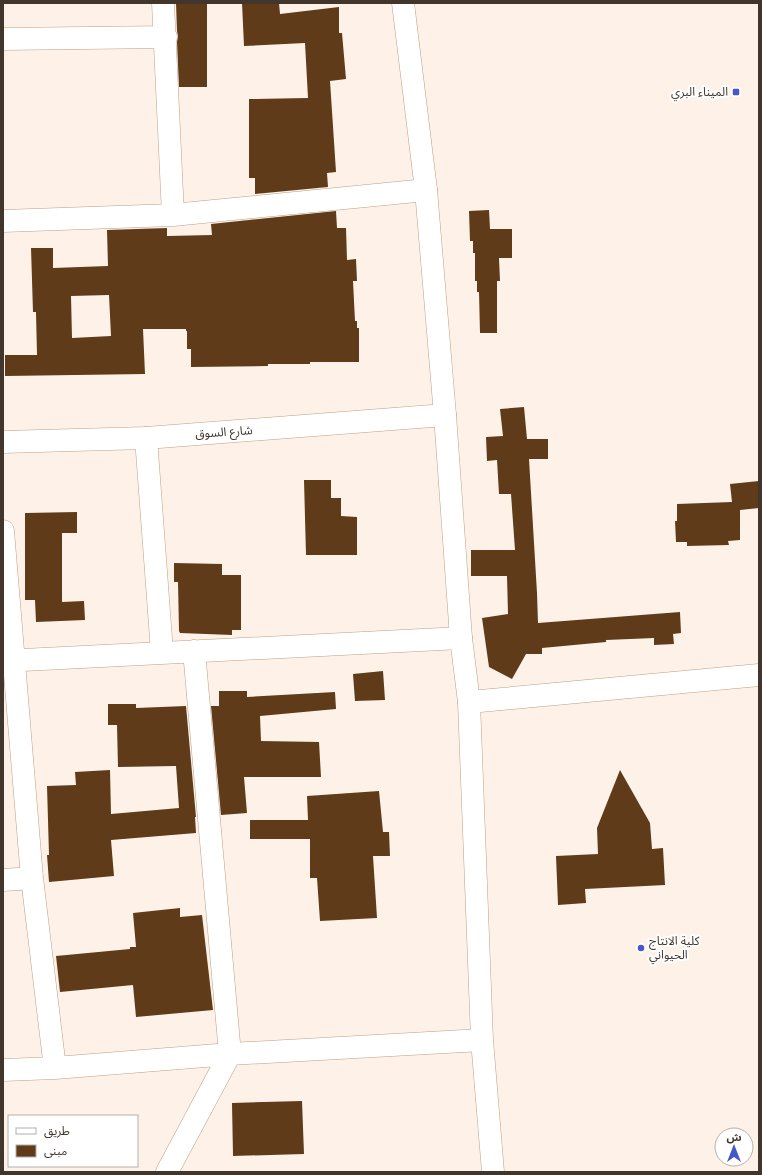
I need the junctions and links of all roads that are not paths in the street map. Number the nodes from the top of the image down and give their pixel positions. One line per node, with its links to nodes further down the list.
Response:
1 (163, 3): 3 (street)
2 (403, 3): 5 (street)
3 (166, 37): 4 (street); 6 (street)
4 (3, 39)
5 (426, 190): 6 (street); 8 (street)
6 (173, 215): 7 (street)
7 (3, 221)
8 (445, 415): 9 (street, شارع السوق); 12 (street)
9 (146, 438): 10 (street, شارع السوق); 14 (street)
10 (3, 442)
11 (3, 530): 15 (street)
12 (461, 638): 13 (street); 17 (street)
13 (194, 651): 14 (street); 21 (street)
14 (162, 652): 15 (street)
15 (9, 660): 18 (street)
16 (759, 675): 17 (street)
17 (469, 702): 20 (street)
18 (32, 878): 19 (street); 22 (street)
19 (3, 880)
20 (482, 1040): 21 (street); 25 (street)
21 (230, 1054): 22 (street); 24 (street)
22 (55, 1068): 23 (street)
23 (3, 1070)
24 (167, 1172)
25 (493, 1172)

